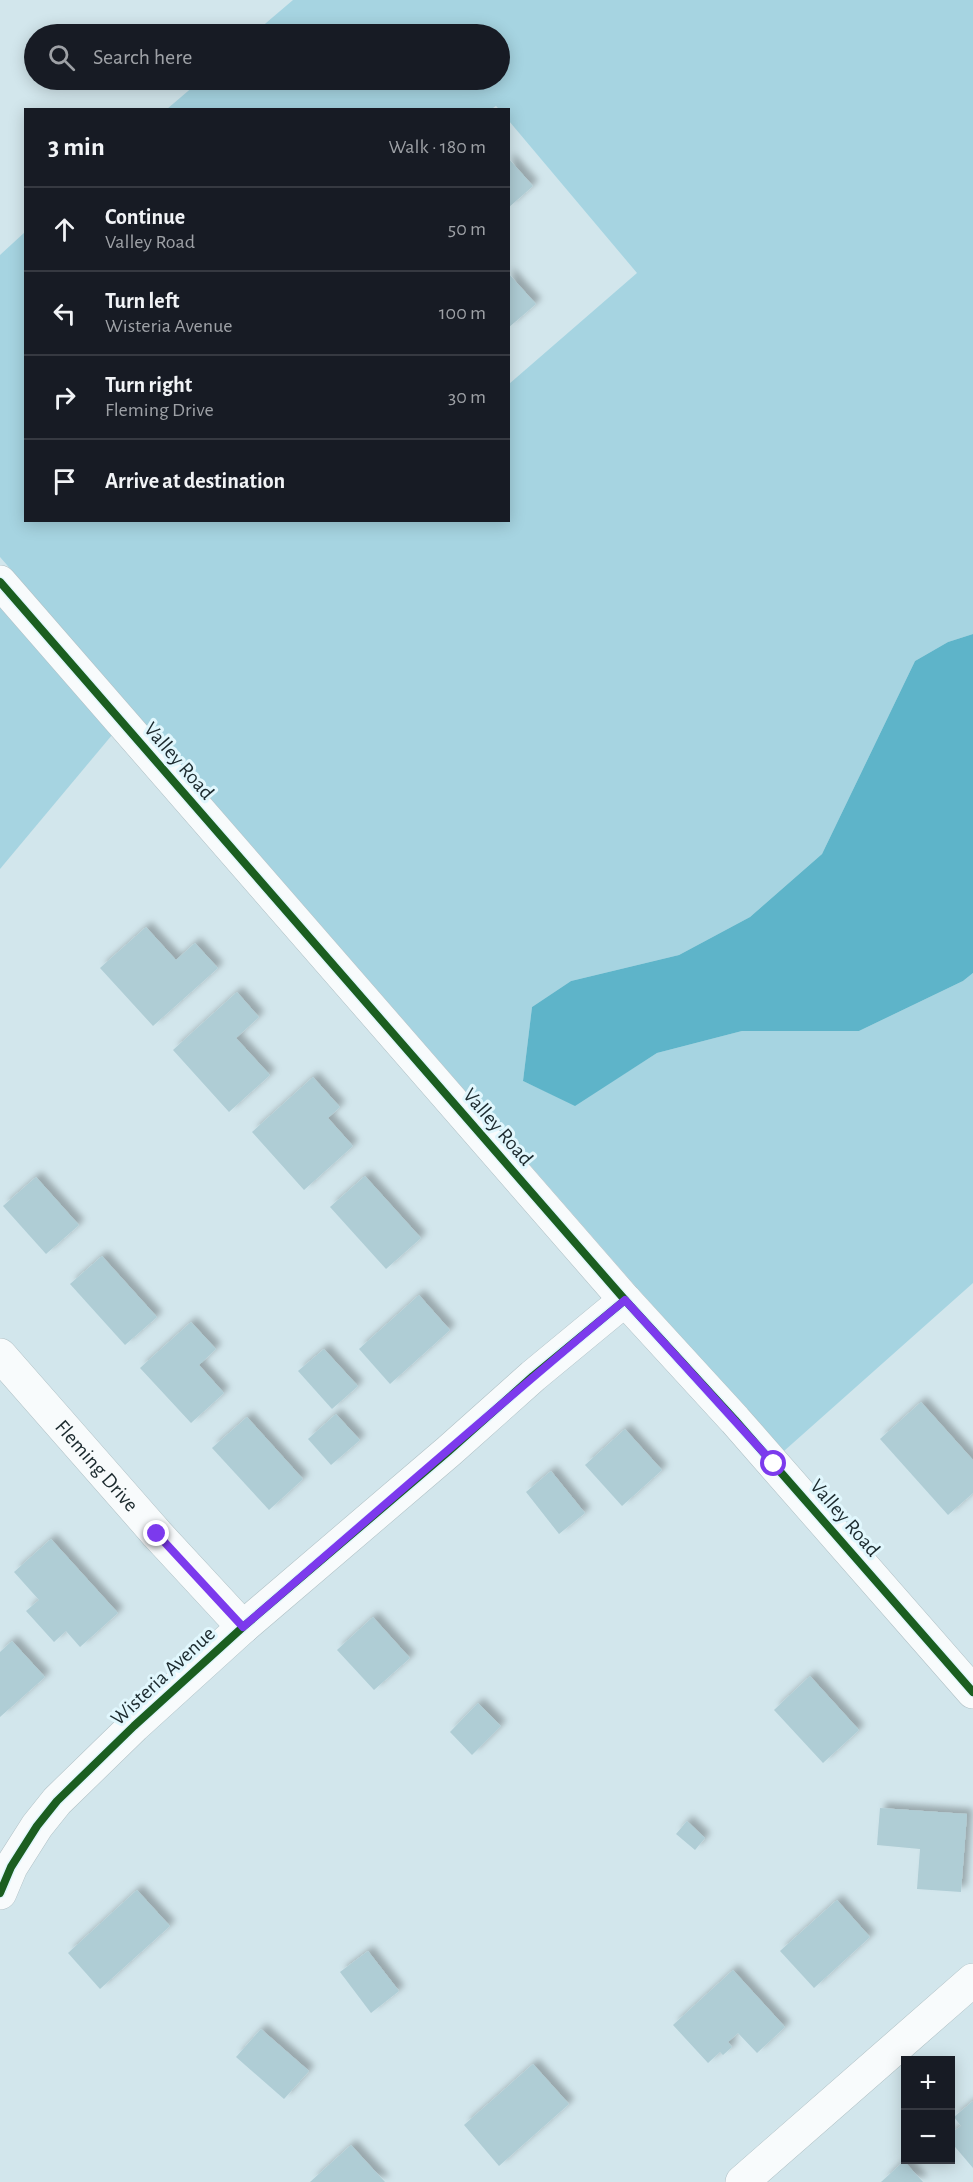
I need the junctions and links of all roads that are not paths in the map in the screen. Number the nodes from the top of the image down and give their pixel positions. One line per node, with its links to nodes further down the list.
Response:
1 (0, 582): 2 (street, Valley Road)
2 (625, 1300): 4 (street, Wisteria Avenue); 5 (street, Valley Road)
3 (0, 1355): 4 (street, Fleming Drive)
4 (243, 1627): 6 (street, Wisteria Avenue)
5 (973, 1692)
6 (0, 1893)
7 (973, 1980): 8 (street)
8 (742, 2182)

